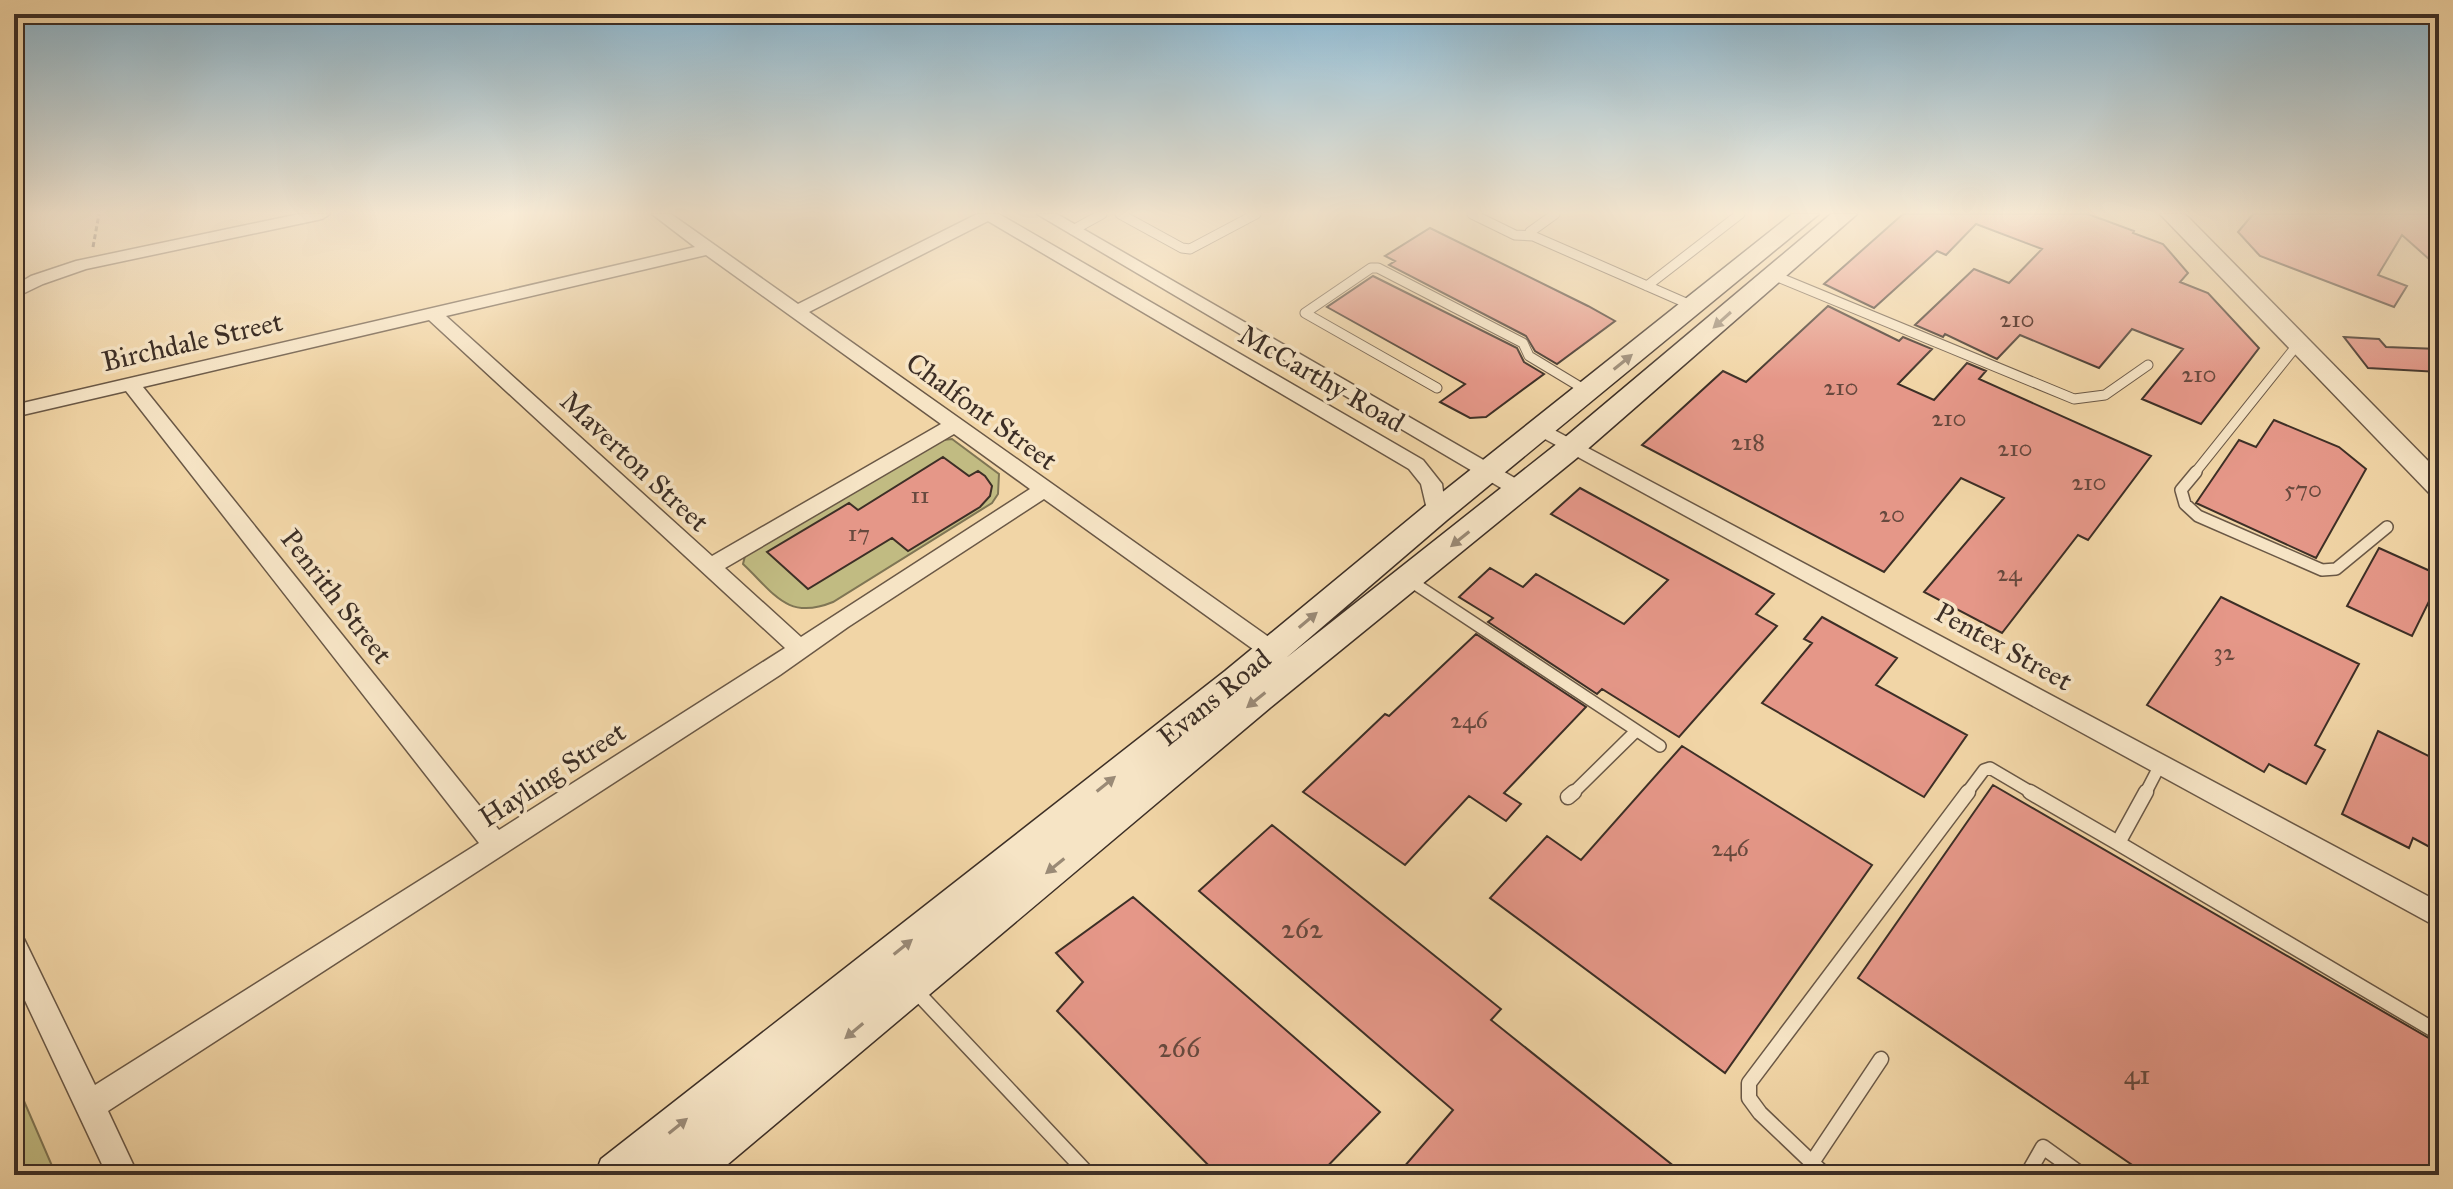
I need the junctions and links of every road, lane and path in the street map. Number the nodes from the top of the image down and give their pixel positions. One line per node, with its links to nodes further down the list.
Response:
1 (69, 269): 16 (street)
2 (622, 269): 19 (street, Birchdale Street)
3 (737, 269): 18 (street, Chalfont Street)
4 (879, 269): 18 (street)
5 (1082, 269): 33 (street, McCarthy Road)
6 (1141, 269): 29 (street, McCarthy Road)
7 (1369, 269): 23 (lane)
8 (1381, 269): 24 (lane)
9 (1609, 269): 15 (lane)
10 (1668, 269): 15 (lane)
11 (1738, 269): 17 (main road, Evans Road)
12 (1780, 269): 14 (main road, Evans Road)
13 (2227, 269): 20 (street)
14 (1773, 275): 21 (lane); 28 (main road, Evans Road, one-way to 28)
15 (1647, 286): 17 (lane)
16 (14, 293)
17 (1693, 306): 24 (main road, Evans Road, one-way to 17)
18 (796, 312): 26 (street, Chalfont Street)
19 (433, 314): 22 (street, Birchdale Street); 35 (street, Maverton Street)
20 (2298, 344): 30 (street); 34 (lane)
21 (2148, 365)
22 (131, 384): 25 (street, Birchdale Street); 44 (street, Penrith Street)
23 (1437, 388)
24 (1587, 391): 27 (main road, Evans Road)
25 (14, 411)
26 (954, 425): 31 (street, Chalfont Street); 35 (street)
27 (1541, 429): 28 (street, Pentex Street); 29 (main road, Evans Road)
28 (1573, 446): 32 (main road, Evans Road); 41 (street, Pentex Street)
29 (1487, 471): 32 (street, McCarthy Road); 33 (main road, Evans Road)
30 (2439, 488)
31 (1043, 490): 37 (street, Hayling Street); 38 (street, Chalfont Street)
32 (1520, 490): 36 (main road, Evans Road, one-way to 36)
33 (1436, 513): 38 (main road, Evans Road, one-way to 33)
34 (2387, 527)
35 (709, 568): 37 (street, Maverton Street)
36 (1409, 580): 39 (lane); 47 (main road, Evans Road, one-way to 47)
37 (800, 649): 44 (street, Hayling Street)
38 (1272, 651): 53 (main road, Evans Road, one-way to 38)
39 (1636, 731): 40 (lane); 42 (lane)
40 (1660, 746)
41 (2160, 765): 43 (lane); 45 (street, Pentex Street)
42 (1568, 797)
43 (2118, 843): 48 (lane); 51 (lane)
44 (496, 846): 50 (street, Hayling Street)
45 (2439, 916)
46 (14, 948): 50 (street)
47 (910, 985): 54 (main road, Evans Road, one-way to 54); 55 (lane)
48 (2439, 1033)
49 (1881, 1059): 51 (lane)
50 (91, 1105): 52 (street)
51 (1811, 1164): 56 (lane)
52 (123, 1175)
53 (617, 1175)
54 (680, 1175)
55 (1089, 1175)
56 (1825, 1175)
57 (2027, 1175): 58 (lane)
58 (2082, 1175)

